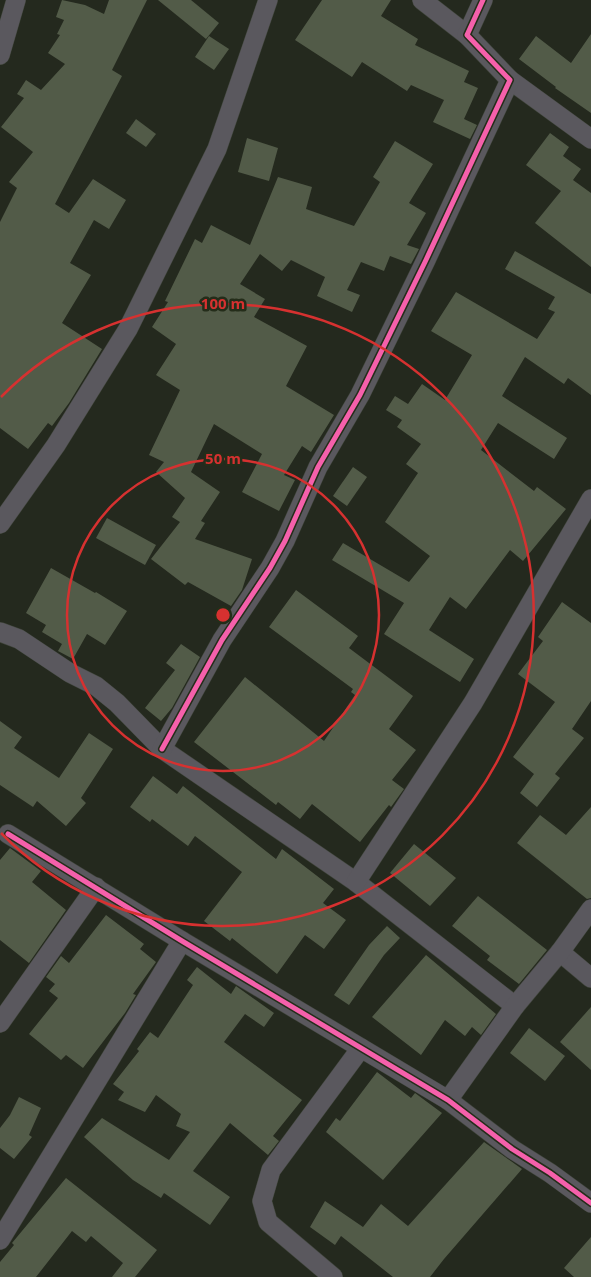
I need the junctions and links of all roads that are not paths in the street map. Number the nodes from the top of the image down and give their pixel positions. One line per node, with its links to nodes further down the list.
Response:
1 (16, 0): 6 (street)
2 (268, 0): 10 (street)
3 (422, 0): 5 (street)
4 (483, 0): 5 (street)
5 (467, 35): 7 (street)
6 (0, 55)
7 (510, 80): 8 (street); 12 (street)
8 (591, 139)
9 (591, 499): 14 (street)
10 (0, 524)
11 (0, 632): 12 (street)
12 (162, 749): 14 (street)
13 (3, 834): 15 (street)
14 (356, 882): 20 (street)
15 (96, 887): 17 (street); 21 (street)
16 (591, 909): 18 (street)
17 (182, 941): 22 (street); 25 (street)
18 (560, 952): 19 (street); 20 (street)
19 (591, 978)
20 (515, 1006): 23 (street)
21 (0, 1023)
22 (361, 1048): 23 (street); 26 (street)
23 (448, 1100): 24 (street)
24 (591, 1203)
25 (0, 1240)
26 (334, 1277)

